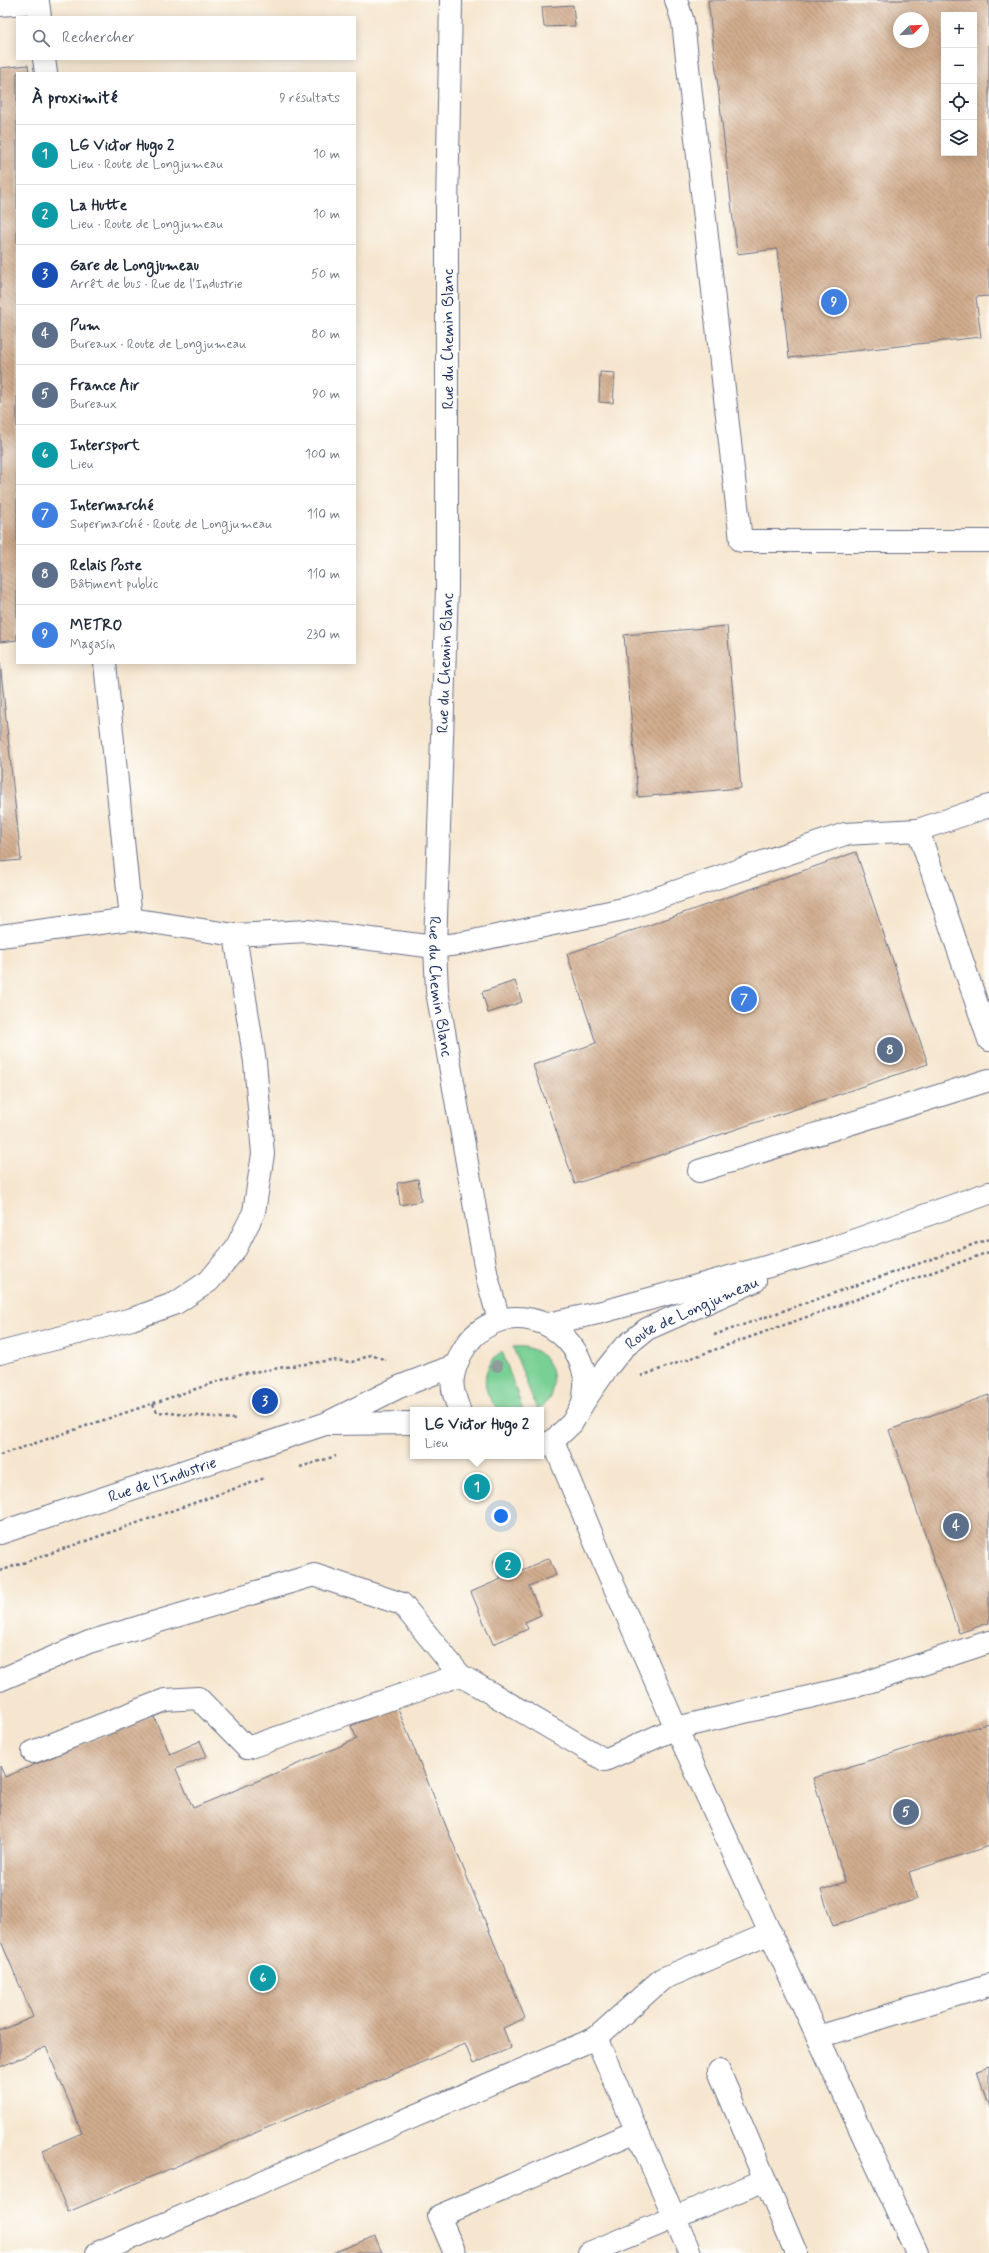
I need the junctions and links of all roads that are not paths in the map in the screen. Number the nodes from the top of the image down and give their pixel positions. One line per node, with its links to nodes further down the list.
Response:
1 (451, 0): 14 (street, Rue du Chemin Blanc)
2 (676, 0): 7 (street)
3 (0, 5): 4 (street)
4 (40, 16)
5 (44, 60): 6 (street)
6 (46, 72)
7 (989, 541)
8 (105, 664): 11 (street)
9 (989, 806): 10 (street)
10 (918, 830): 14 (street); 15 (street)
11 (131, 919): 12 (street); 13 (street)
12 (235, 935): 14 (street); 22 (street)
13 (0, 936)
14 (435, 947): 20 (street, Rue du Chemin Blanc)
15 (989, 1040)
16 (989, 1080): 17 (street)
17 (698, 1171)
18 (989, 1193): 19 (street, Route de Longjumeau)
19 (824, 1251): 21 (street, Route de Longjumeau); 24 (street, Route de Longjumeau)
20 (499, 1320): 21 (street, Route de Longjumeau); 23 (street, Route de Longjumeau)
21 (548, 1324): 24 (street, Route de Longjumeau)
22 (0, 1353)
23 (456, 1365): 25 (street, Route de Longjumeau); 27 (street, Rue de l'Industrie)
24 (583, 1403): 28 (street, Route de Longjumeau)
25 (458, 1407)
26 (410, 1423): 27 (street, Rue de l'Industrie)
27 (325, 1424): 29 (street, Rue de l'Industrie)
28 (547, 1443): 33 (street)
29 (0, 1533)
30 (989, 1642): 33 (street)
31 (460, 1675): 32 (street); 33 (street); 34 (street)
32 (0, 1680)
33 (676, 1728): 35 (street)
34 (33, 1752)
35 (771, 1933): 37 (street); 38 (street)
36 (989, 1985): 37 (street)
37 (818, 2037): 48 (street)
38 (596, 2038): 40 (street); 43 (street)
39 (719, 2071): 41 (street)
40 (637, 2131): 42 (street); 44 (street)
41 (765, 2180): 42 (street); 47 (street)
42 (674, 2217): 45 (street); 46 (street)
43 (96, 2253)
44 (455, 2253)
45 (590, 2253)
46 (690, 2253)
47 (796, 2253)
48 (917, 2253)

